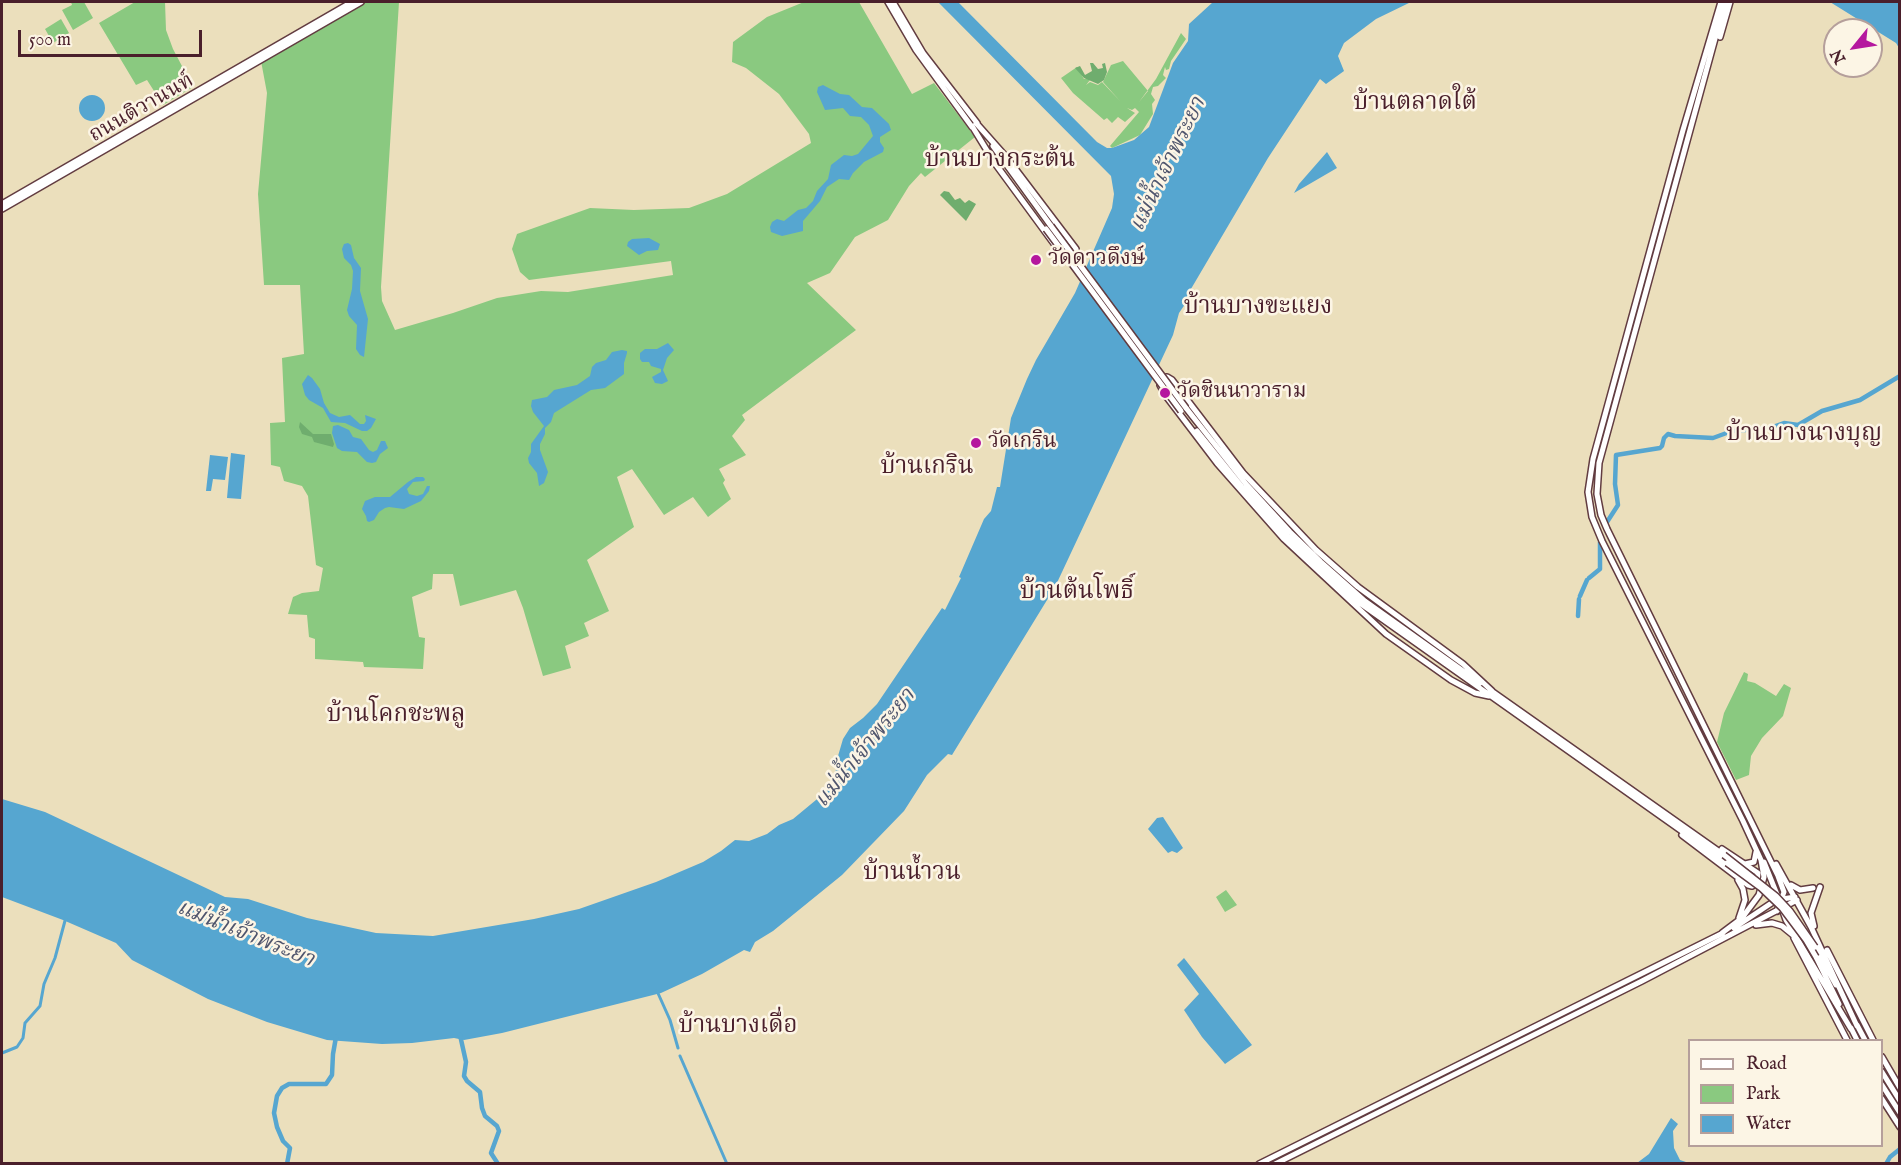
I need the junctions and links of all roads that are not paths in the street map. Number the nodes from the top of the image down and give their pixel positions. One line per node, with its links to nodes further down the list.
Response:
1 (352, 2): 8 (main road, ถนนติวานนท์)
2 (362, 2): 8 (main road, ถนนติวานนท์)
3 (888, 2): 9 (main road)
4 (893, 2): 9 (main road)
5 (1721, 2): 7 (main road)
6 (1730, 2): 7 (main road)
7 (1709, 52): 10 (main road)
8 (200, 92): 11 (main road, ถนนติวานนท์); 12 (main road, ถนนติวานนท์)
9 (974, 124): 9 (main road); 17 (main road, bridge)
10 (1684, 141): 13 (main road); 14 (main road)
11 (2, 204)
12 (2, 209)
13 (1643, 274): 14 (main road); 15 (main road)
14 (1650, 276): 16 (main road)
15 (1639, 289): 16 (main road); 26 (main road)
16 (1647, 291): 25 (main road)
17 (1220, 456): 18 (main road); 19 (main road); 21 (main road); 23 (main road)
18 (1243, 473): 19 (main road); 20 (main road)
19 (1232, 482): 22 (main road)
20 (1316, 550): 21 (main road); 24 (main road)
21 (1321, 562): 24 (main road)
22 (1319, 573): 23 (main road); 24 (main road)
23 (1328, 574): 24 (main road)
24 (1354, 594): 29 (main road); 29 (main road)
25 (1652, 620): 26 (main road); 27 (main road)
26 (1644, 625): 28 (main road)
27 (1658, 633): 28 (main road); 35 (main road)
28 (1651, 637): 34 (main road)
29 (1479, 686): 30 (main road); 30 (main road)
30 (1490, 693): 31 (main road)
31 (1563, 745): 32 (main road); 33 (main road)
32 (1661, 816): 38 (main road); 55 (main road, bridge)
33 (1673, 818): 36 (main road); 55 (main road, bridge)
34 (1753, 842): 36 (main road); 37 (main road); 46 (main road)
35 (1768, 853): 37 (main road); 39 (main road); 43 (main road)
36 (1741, 862): 38 (main road)
37 (1764, 863): 43 (main road)
38 (1734, 875): 46 (main road)
39 (1786, 879): 41 (main road); 42 (main road)
40 (1820, 887): 49 (main road)
41 (1813, 888)
42 (1794, 900): 43 (main road); 43 (main road); 48 (main road); 49 (main road)
43 (1780, 903): 44 (main road); 44 (main road); 45 (main road); 48 (main road)
44 (1768, 911): 45 (main road); 47 (main road)
45 (1755, 915): 50 (main road)
46 (1736, 922): 50 (main road)
47 (1751, 925): 51 (main road); 60 (main road)
48 (1789, 925): 49 (main road); 53 (main road)
49 (1812, 927): 52 (main road); 54 (main road)
50 (1722, 933): 60 (main road)
51 (1791, 933): 53 (main road); 56 (main road)
52 (1823, 943): 54 (main road); 59 (main road)
53 (1804, 947): 55 (main road)
54 (1831, 967): 55 (main road)
55 (1854, 1028): 57 (main road); 58 (main road)
56 (1846, 1039)
57 (1857, 1039)
58 (1862, 1039)
59 (1872, 1039)
60 (1484, 1056): 72 (main road); 73 (main road)
61 (1883, 1061): 64 (main road)
62 (1883, 1066): 64 (main road)
63 (1883, 1075): 67 (main road)
64 (1892, 1077): 66 (main road)
65 (1883, 1088): 69 (main road)
66 (1899, 1088)
67 (1899, 1101)
68 (1883, 1102): 70 (main road)
69 (1899, 1113)
70 (1897, 1120): 71 (main road)
71 (1899, 1127)
72 (1259, 1164)
73 (1275, 1164)

